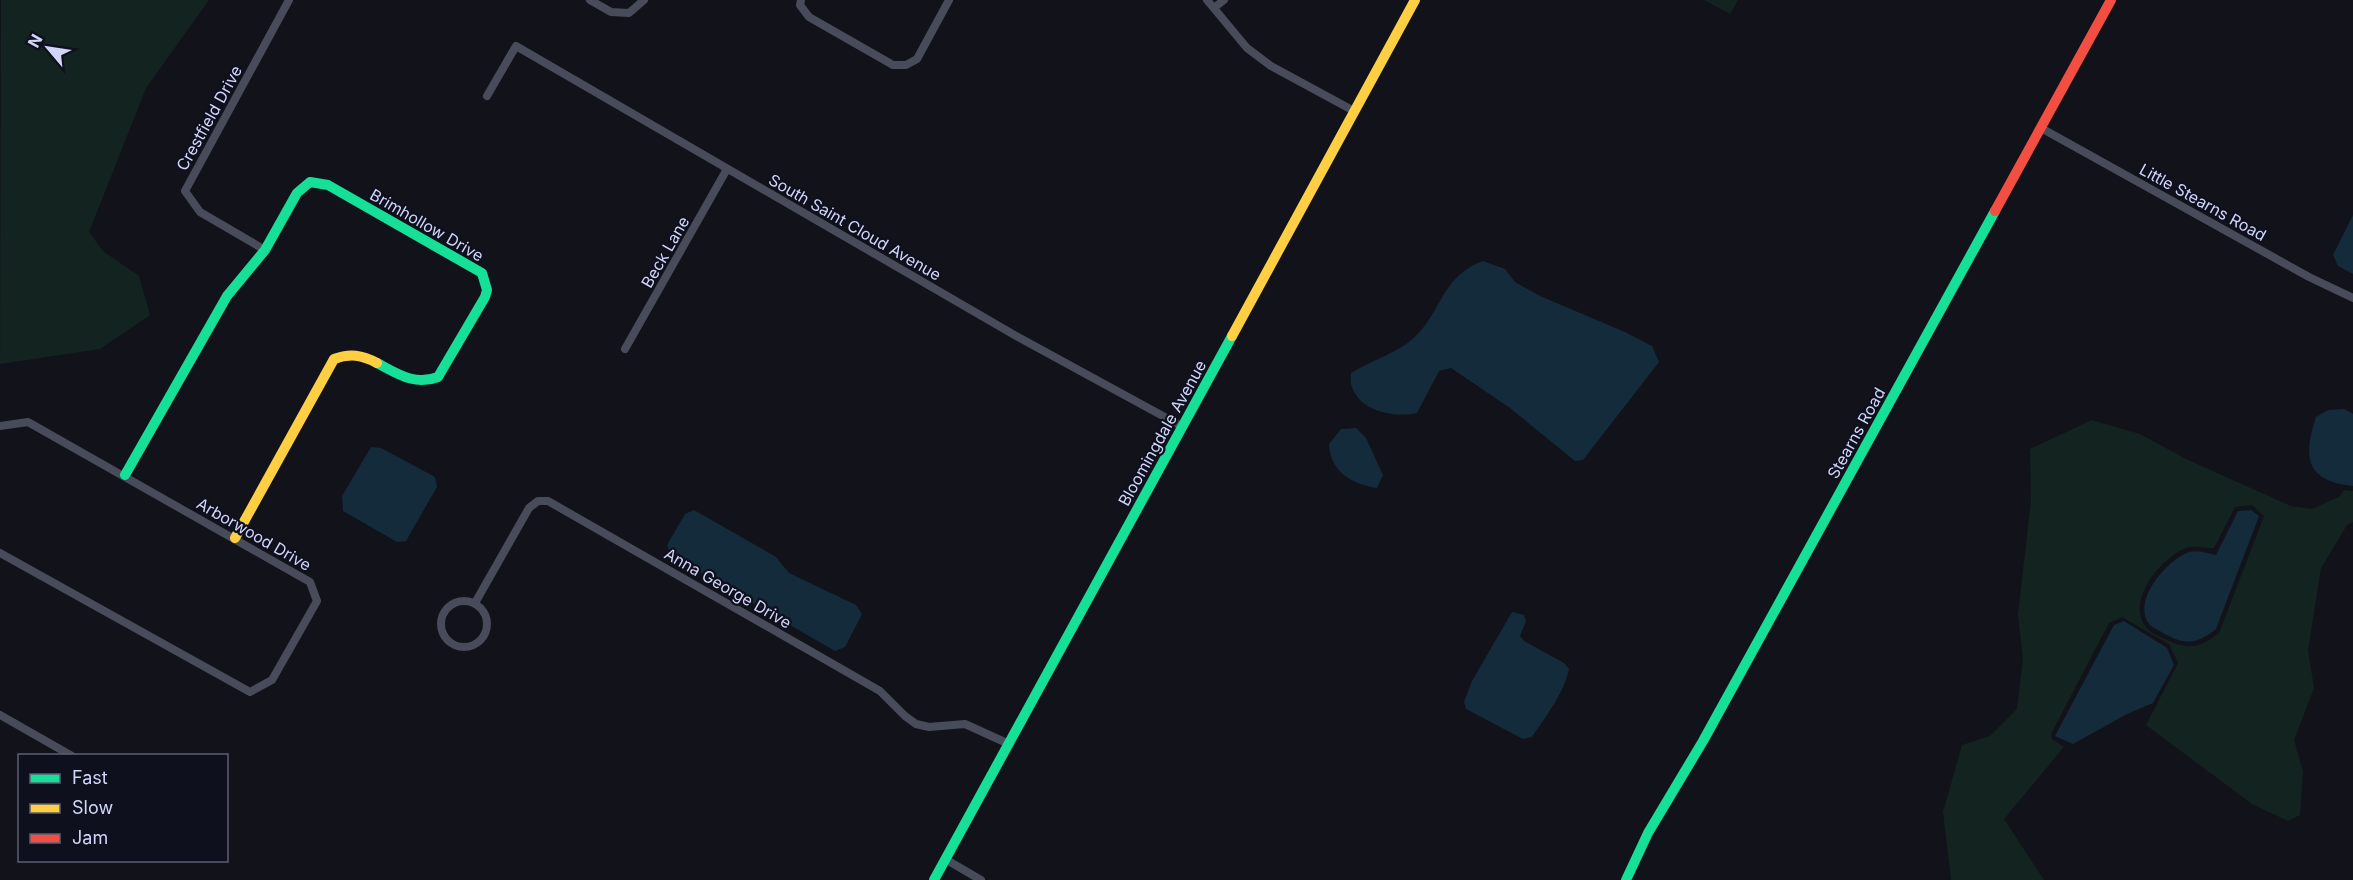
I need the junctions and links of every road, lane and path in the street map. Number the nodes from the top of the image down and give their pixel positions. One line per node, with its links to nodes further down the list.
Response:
1 (289, 0): 15 (street, Crestfield Drive)
2 (590, 0): 3 (street)
3 (644, 0)
4 (801, 0): 5 (street)
5 (950, 0)
6 (1207, 0): 10 (street)
7 (1224, 0): 10 (street)
8 (1415, 0): 12 (street, Bloomingdale Avenue)
9 (2111, 0): 13 (street, Stearns Road)
10 (1214, 8): 12 (street)
11 (487, 96): 14 (street, South Saint Cloud Avenue)
12 (1354, 111): 19 (street, Bloomingdale Avenue)
13 (2041, 128): 16 (street, Little Stearns Road); 30 (street, Stearns Road)
14 (727, 169): 17 (street, Beck Lane); 19 (street, South Saint Cloud Avenue)
15 (265, 250): 20 (street, Brimhollow Drive); 21 (street, Brimhollow Drive)
16 (2353, 298)
17 (625, 349)
18 (0, 426): 20 (street, Arborwood Drive)
19 (1183, 427): 25 (street, Bloomingdale Avenue)
20 (125, 475): 21 (street, Arborwood Drive)
21 (235, 538): 22 (street, Arborwood Drive)
22 (0, 553)
23 (475, 603): 23 (street); 25 (street, Anna George Drive)
24 (0, 715): 26 (street)
25 (1009, 744): 27 (street, Bloomingdale Avenue)
26 (68, 754)
27 (945, 859): 28 (street, Bloomingdale Avenue); 29 (street)
28 (934, 880)
29 (981, 880)
30 (1626, 880)

